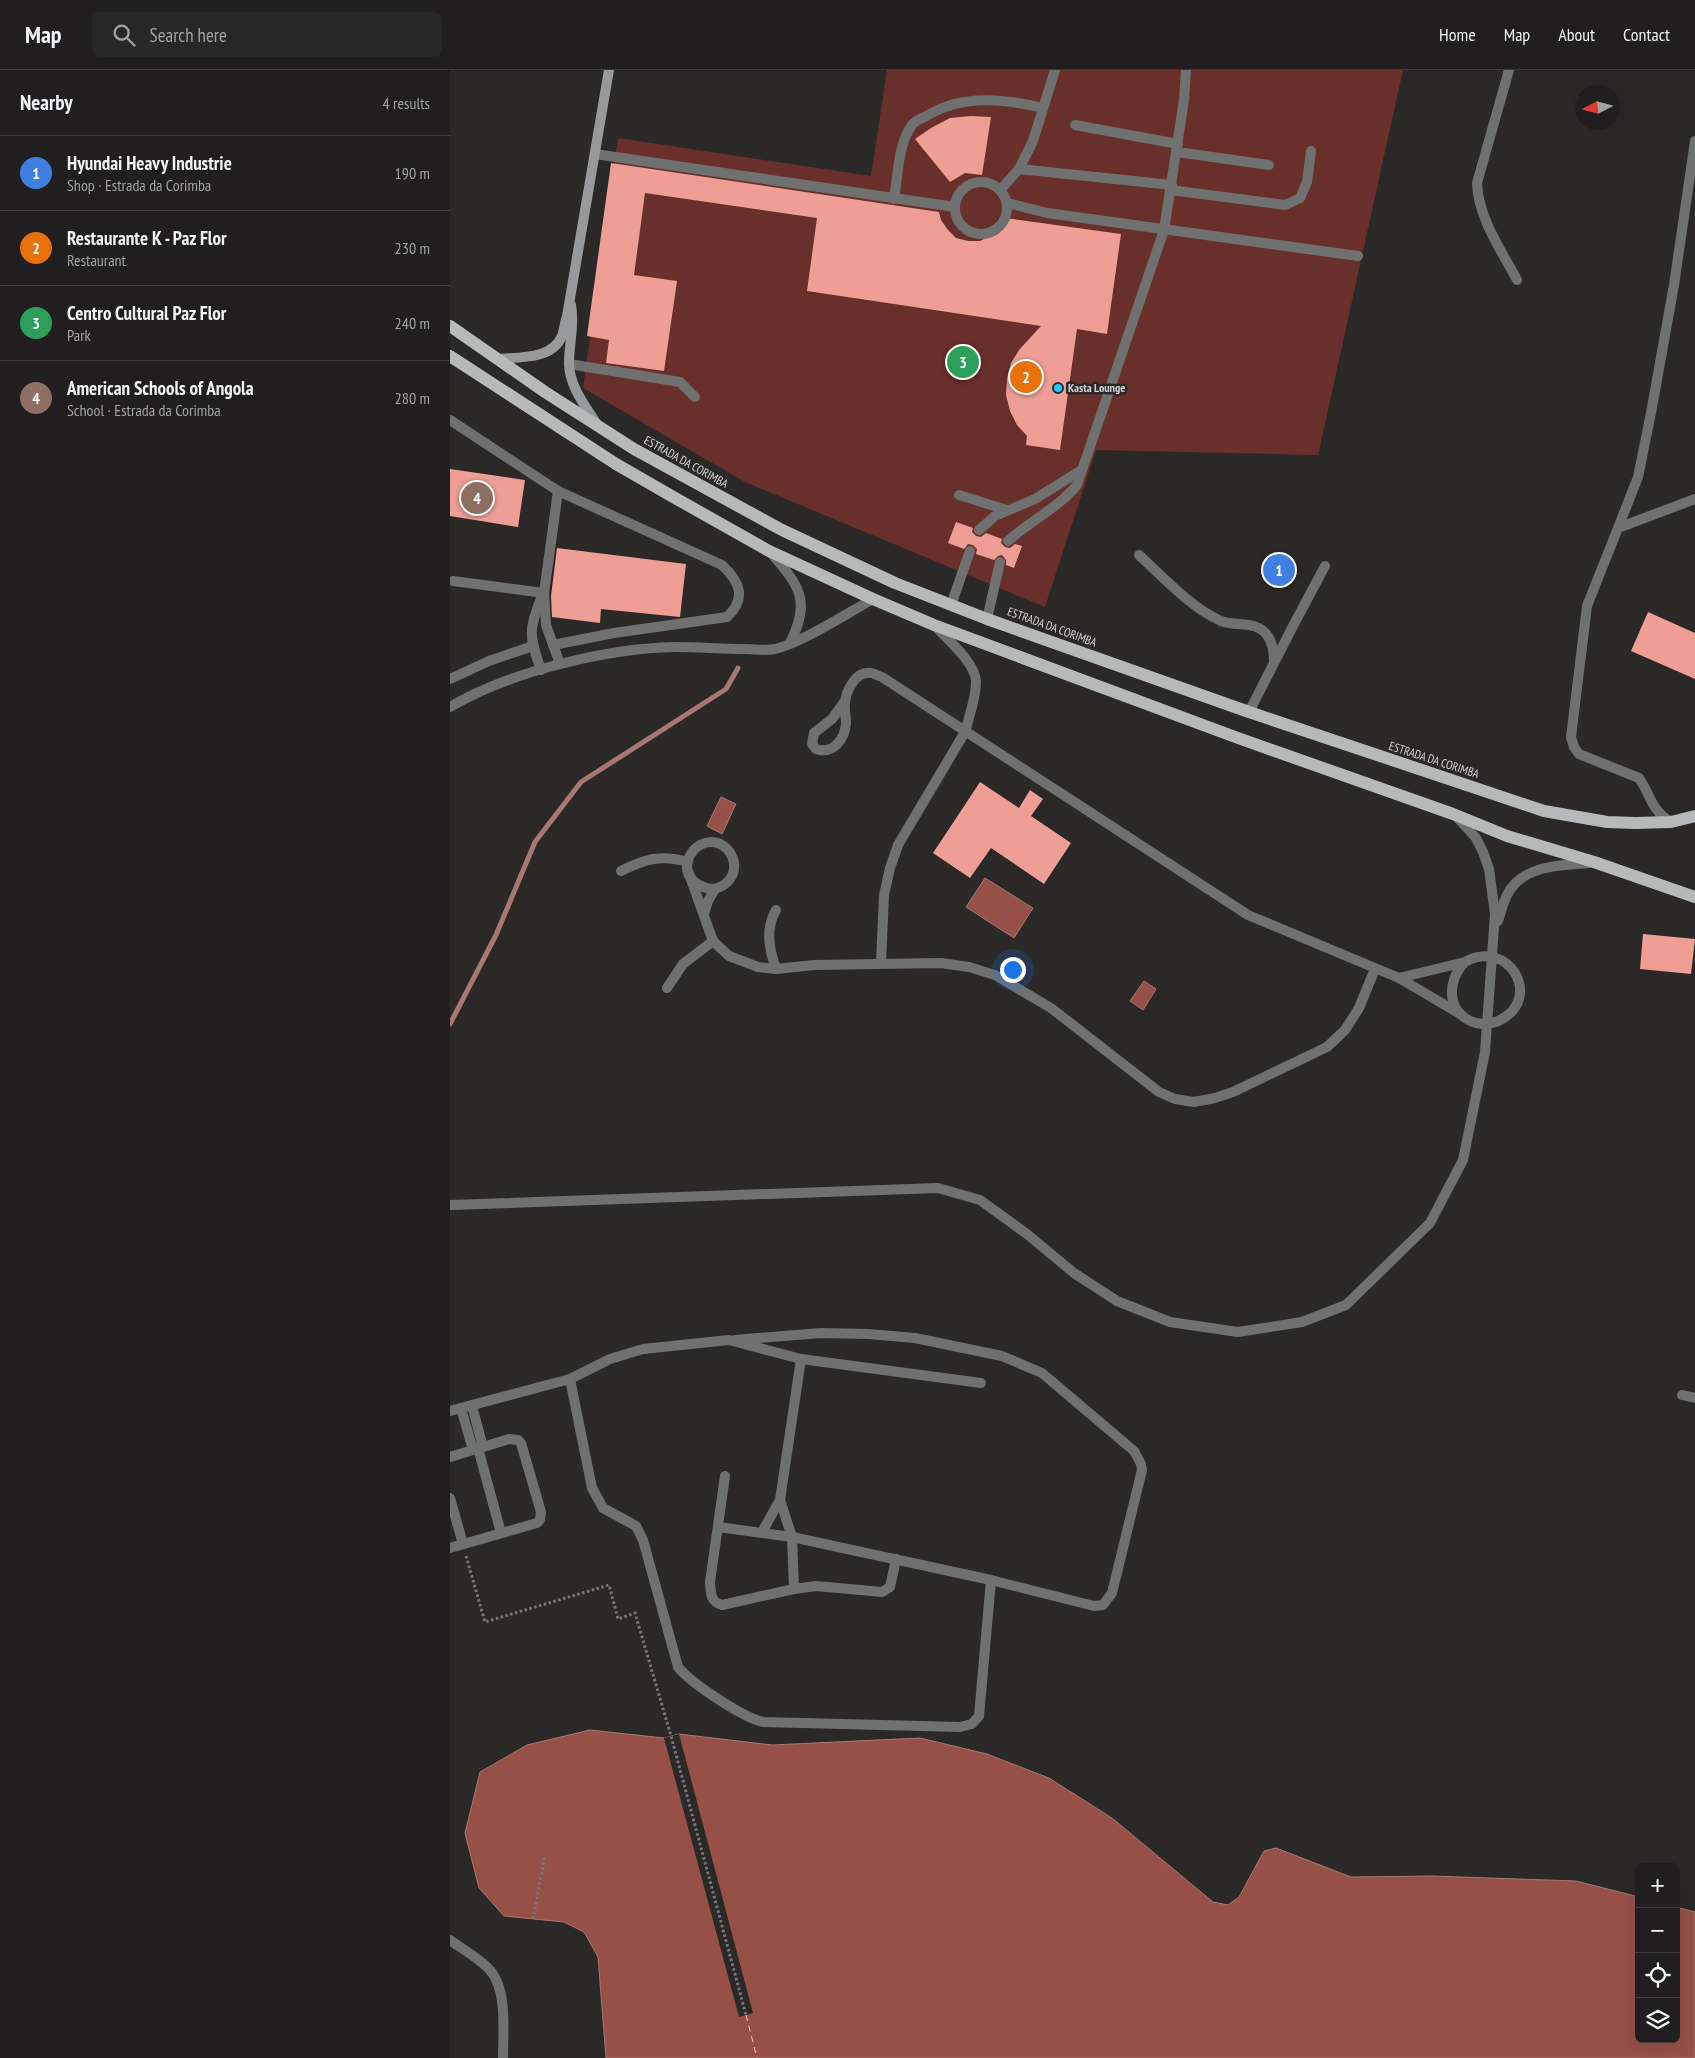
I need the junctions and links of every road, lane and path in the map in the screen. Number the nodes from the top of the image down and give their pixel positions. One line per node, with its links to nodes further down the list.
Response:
1 (609, 70): 10 (street)
2 (1055, 70): 5 (street)
3 (1186, 70): 8 (street)
4 (1509, 70): 20 (street)
5 (1044, 108): 12 (street); 15 (street)
6 (1075, 125): 8 (street)
7 (1695, 141): 34 (street)
8 (1177, 148): 11 (street); 13 (street)
9 (1311, 151): 13 (street)
10 (595, 154): 15 (street); 21 (street)
11 (1269, 165)
12 (1019, 169): 13 (street); 14 (street)
13 (1171, 187): 18 (street)
14 (1001, 189): 16 (street); 17 (street)
15 (894, 199): 17 (street)
16 (1008, 203): 17 (street); 18 (street)
17 (955, 207)
18 (1164, 230): 19 (street); 29 (street)
19 (1358, 256)
20 (1517, 280)
21 (570, 297): 24 (street); 25 (street)
22 (450, 326): 24 (main road, ESTRADA DA CORIMBA)
23 (450, 356): 37 (main road)
24 (497, 359): 28 (main road, ESTRADA DA CORIMBA)
25 (569, 364): 26 (street); 28 (street)
26 (695, 397)
27 (450, 420): 30 (street)
28 (599, 428): 45 (main road, ESTRADA DA CORIMBA)
29 (1080, 472): 33 (street); 36 (street)
30 (558, 491): 43 (street); 49 (street)
31 (960, 495): 33 (street)
32 (1695, 499): 34 (street)
33 (1007, 510): 35 (street)
34 (1618, 528): 61 (street)
35 (979, 530)
36 (1008, 541)
37 (769, 551): 44 (main road); 48 (street)
38 (970, 551): 45 (street)
39 (1139, 555): 51 (street)
40 (1000, 562): 46 (street)
41 (1325, 566): 51 (street)
42 (453, 581): 43 (street)
43 (544, 593): 49 (street); 50 (street)
44 (873, 599): 47 (main road); 48 (street)
45 (951, 604): 46 (main road, ESTRADA DA CORIMBA)
46 (987, 619): 57 (main road, ESTRADA DA CORIMBA)
47 (934, 625): 58 (street); 59 (main road)
48 (790, 643): 52 (street)
49 (553, 645): 52 (street)
50 (533, 646): 53 (street); 54 (street)
51 (1274, 661): 57 (street)
52 (560, 664): 53 (street)
53 (541, 670): 56 (street)
54 (450, 679)
55 (845, 701): 55 (street); 58 (street)
56 (450, 707)
57 (1249, 712): 61 (main road, ESTRADA DA CORIMBA)
58 (964, 732): 73 (street); 75 (street)
59 (1453, 814): 62 (main road); 69 (street)
60 (1695, 816): 61 (main road, ESTRADA DA CORIMBA)
61 (1671, 822)
62 (1594, 862): 66 (main road); 69 (street)
63 (688, 866): 64 (street); 65 (street); 65 (street); 68 (street)
64 (621, 871)
65 (715, 890): 68 (street)
66 (1695, 897)
67 (776, 910): 74 (street)
68 (704, 914): 70 (street)
69 (1494, 931): 71 (street)
70 (712, 941): 74 (street); 77 (street)
71 (1492, 956): 72 (street); 79 (street); 79 (street)
72 (1465, 962): 76 (street); 78 (street)
73 (882, 963): 74 (street); 75 (street)
74 (776, 969)
75 (1375, 969): 76 (street)
76 (1398, 978): 78 (street)
77 (667, 988)
78 (1462, 1015): 79 (street)
79 (1489, 1024): 80 (street)
80 (453, 1207)
81 (729, 1340): 82 (street); 83 (street); 101 (street)
82 (801, 1359): 84 (street); 93 (street)
83 (570, 1378): 87 (street); 101 (street)
84 (981, 1383)
85 (1682, 1395): 86 (street)
86 (1695, 1398)
87 (466, 1407): 88 (street); 89 (street)
88 (450, 1411)
89 (478, 1449): 90 (street); 96 (street); 96 (street)
90 (450, 1457)
91 (725, 1476): 94 (street)
92 (450, 1498): 98 (street)
93 (780, 1500): 95 (street); 97 (street)
94 (718, 1527): 95 (street); 102 (street)
95 (762, 1532): 97 (street)
96 (501, 1533): 98 (street)
97 (792, 1537): 100 (street); 102 (street)
98 (463, 1544): 99 (street); 106 (path)
99 (450, 1548)
100 (896, 1559): 101 (street); 102 (street)
101 (991, 1580)
102 (794, 1589)
103 (545, 1855): 104 (path)
104 (533, 1919)
105 (450, 1940): 107 (street)
106 (746, 2015)
107 (503, 2058)

